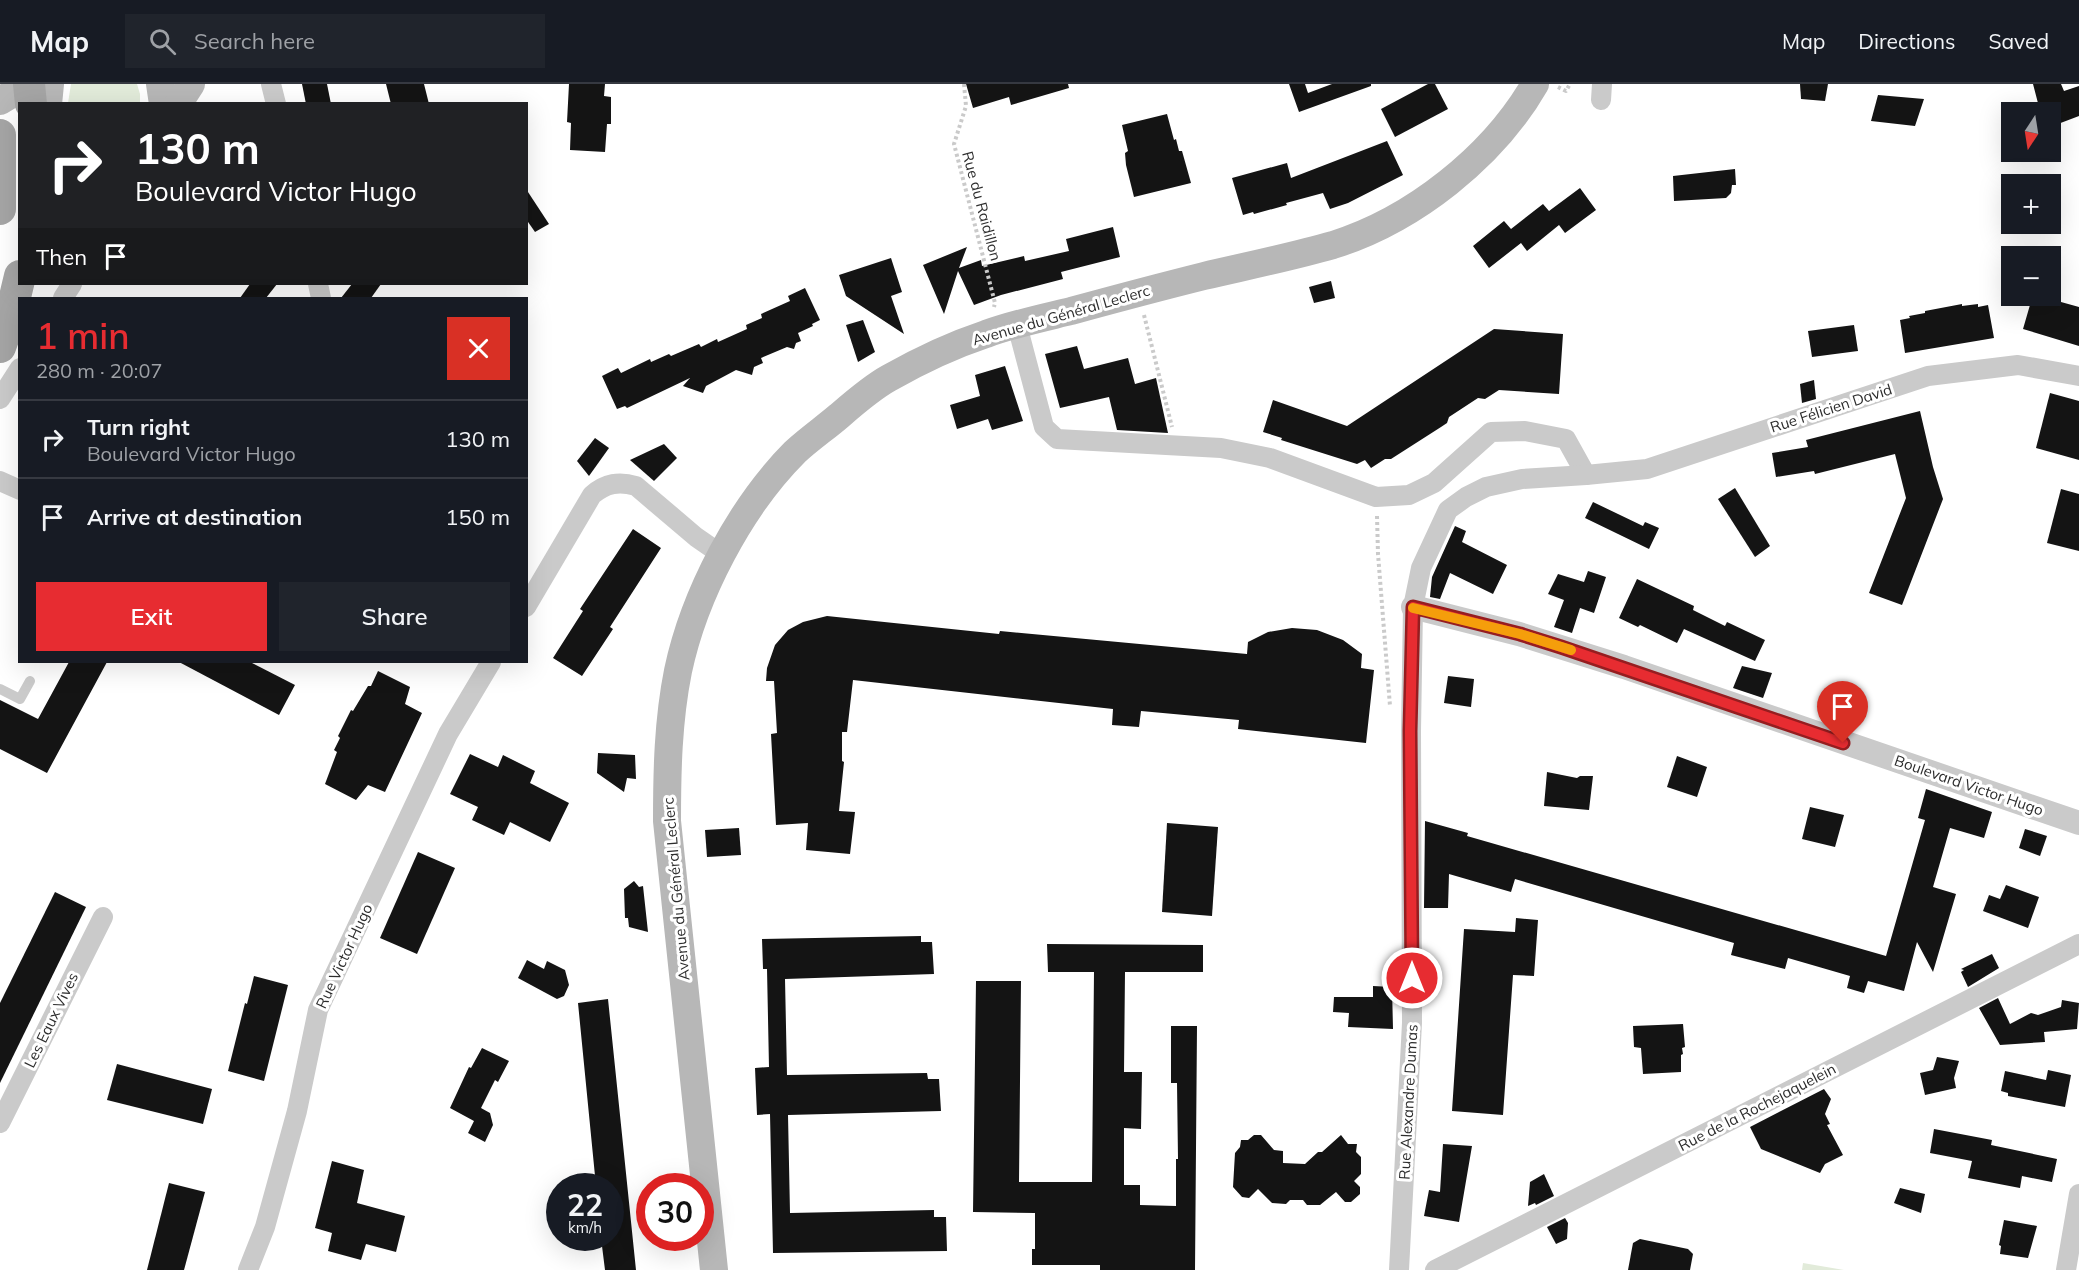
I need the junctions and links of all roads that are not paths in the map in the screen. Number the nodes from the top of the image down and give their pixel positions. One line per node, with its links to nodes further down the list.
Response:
1 (50, 84): 5 (main road)
2 (160, 84): 6 (main road)
3 (271, 84): 7 (street)
4 (1535, 84): 11 (main road, Avenue du Général Leclerc)
5 (48, 102)
6 (163, 102)
7 (276, 102)
8 (0, 135): 9 (main road)
9 (0, 209)
10 (21, 285): 12 (main road)
11 (1017, 325): 16 (street); 19 (main road, Avenue du Général Leclerc)
12 (0, 347)
13 (18, 371): 15 (street)
14 (2079, 376): 16 (street, Rue Félicien David)
15 (0, 399)
16 (1586, 475): 21 (street, Rue Alexandre Dumas)
17 (0, 482): 18 (street)
18 (18, 489)
19 (722, 555): 20 (street); 31 (main road, Avenue du Général Leclerc)
20 (528, 603)
21 (1413, 607): 25 (street, Boulevard Victor Hugo); 32 (street, Rue Alexandre Dumas)
22 (490, 663): 30 (street, Rue Victor Hugo)
23 (30, 681): 24 (lane)
24 (0, 689)
25 (2079, 823)
26 (103, 917): 28 (street, Les Eaux Vives)
27 (2079, 944): 33 (street, Rue de la Rochejaquelein)
28 (0, 1123)
29 (2079, 1194): 34 (street)
30 (248, 1270)
31 (714, 1270)
32 (1399, 1270)
33 (1435, 1270)
34 (2066, 1270)

